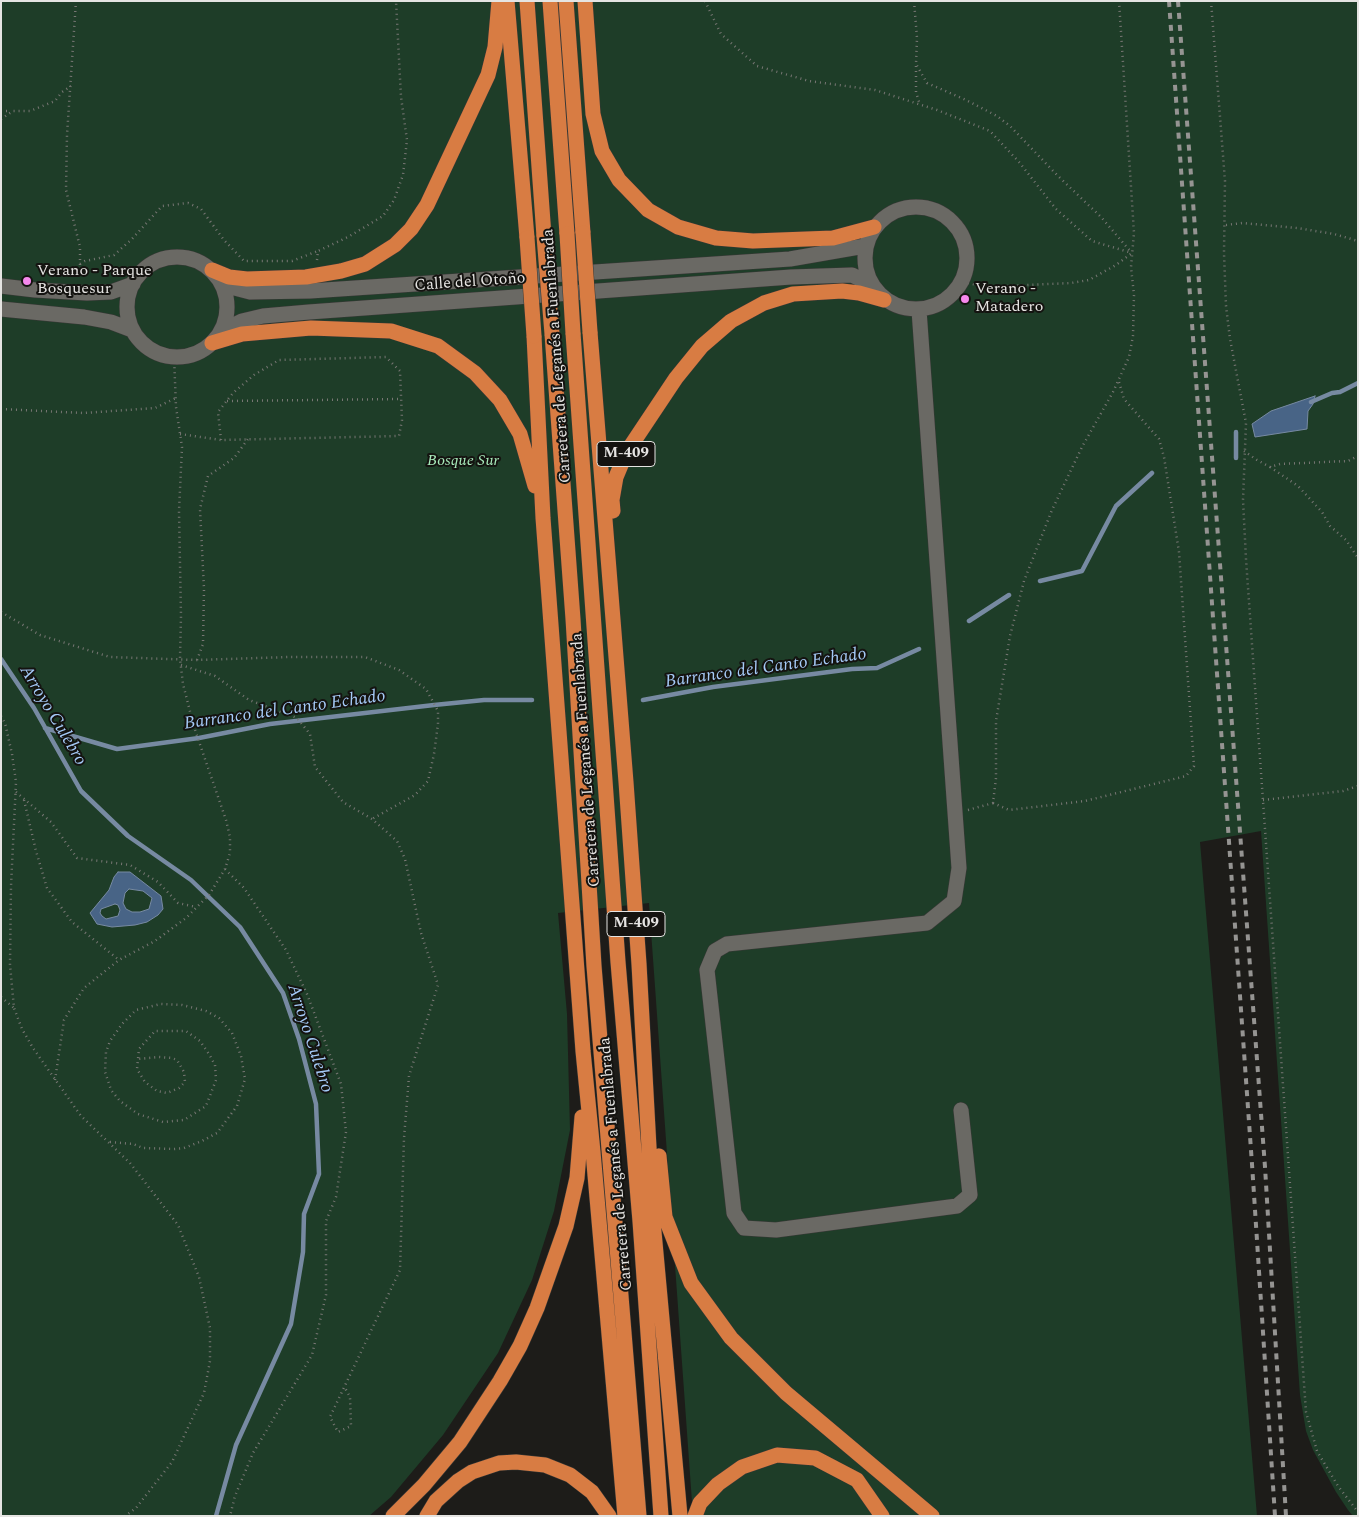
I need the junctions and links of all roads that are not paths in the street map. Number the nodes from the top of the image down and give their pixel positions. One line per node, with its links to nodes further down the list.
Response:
1 (499, 1): 9 (highway)
2 (506, 1): 20 (highway, bridge)
3 (527, 1): 29 (highway, Carretera de Leganés a Fuenlabrada / M-409, bridge)
4 (550, 1): 30 (highway, Carretera de Leganés a Fuenlabrada / M-409, bridge)
5 (566, 1): 21 (highway, M-409, bridge)
6 (585, 1): 7 (highway)
7 (874, 228): 8 (street); 16 (street)
8 (865, 246): 11 (street); 12 (street, Calle del Otoño)
9 (212, 270): 10 (street); 12 (street)
10 (132, 284): 13 (street); 17 (street)
11 (870, 284): 14 (street); 18 (street, Calle del Otoño)
12 (223, 285): 18 (street)
13 (1, 286)
14 (884, 300): 16 (street); 21 (highway, M-409)
15 (1, 309): 17 (street)
16 (919, 310): 24 (street)
17 (132, 330): 19 (street)
18 (222, 331): 19 (street)
19 (212, 343): 20 (highway)
20 (543, 518): 23 (highway)
21 (626, 782): 22 (highway, M-409)
22 (639, 964): 31 (highway, M-409); 34 (highway)
23 (582, 1051): 25 (highway); 28 (highway)
24 (961, 1110)
25 (393, 1516)
26 (427, 1516): 27 (highway)
27 (609, 1516)
28 (625, 1516)
29 (638, 1516)
30 (661, 1516)
31 (680, 1516)
32 (695, 1516): 33 (highway)
33 (882, 1516)
34 (932, 1516)

